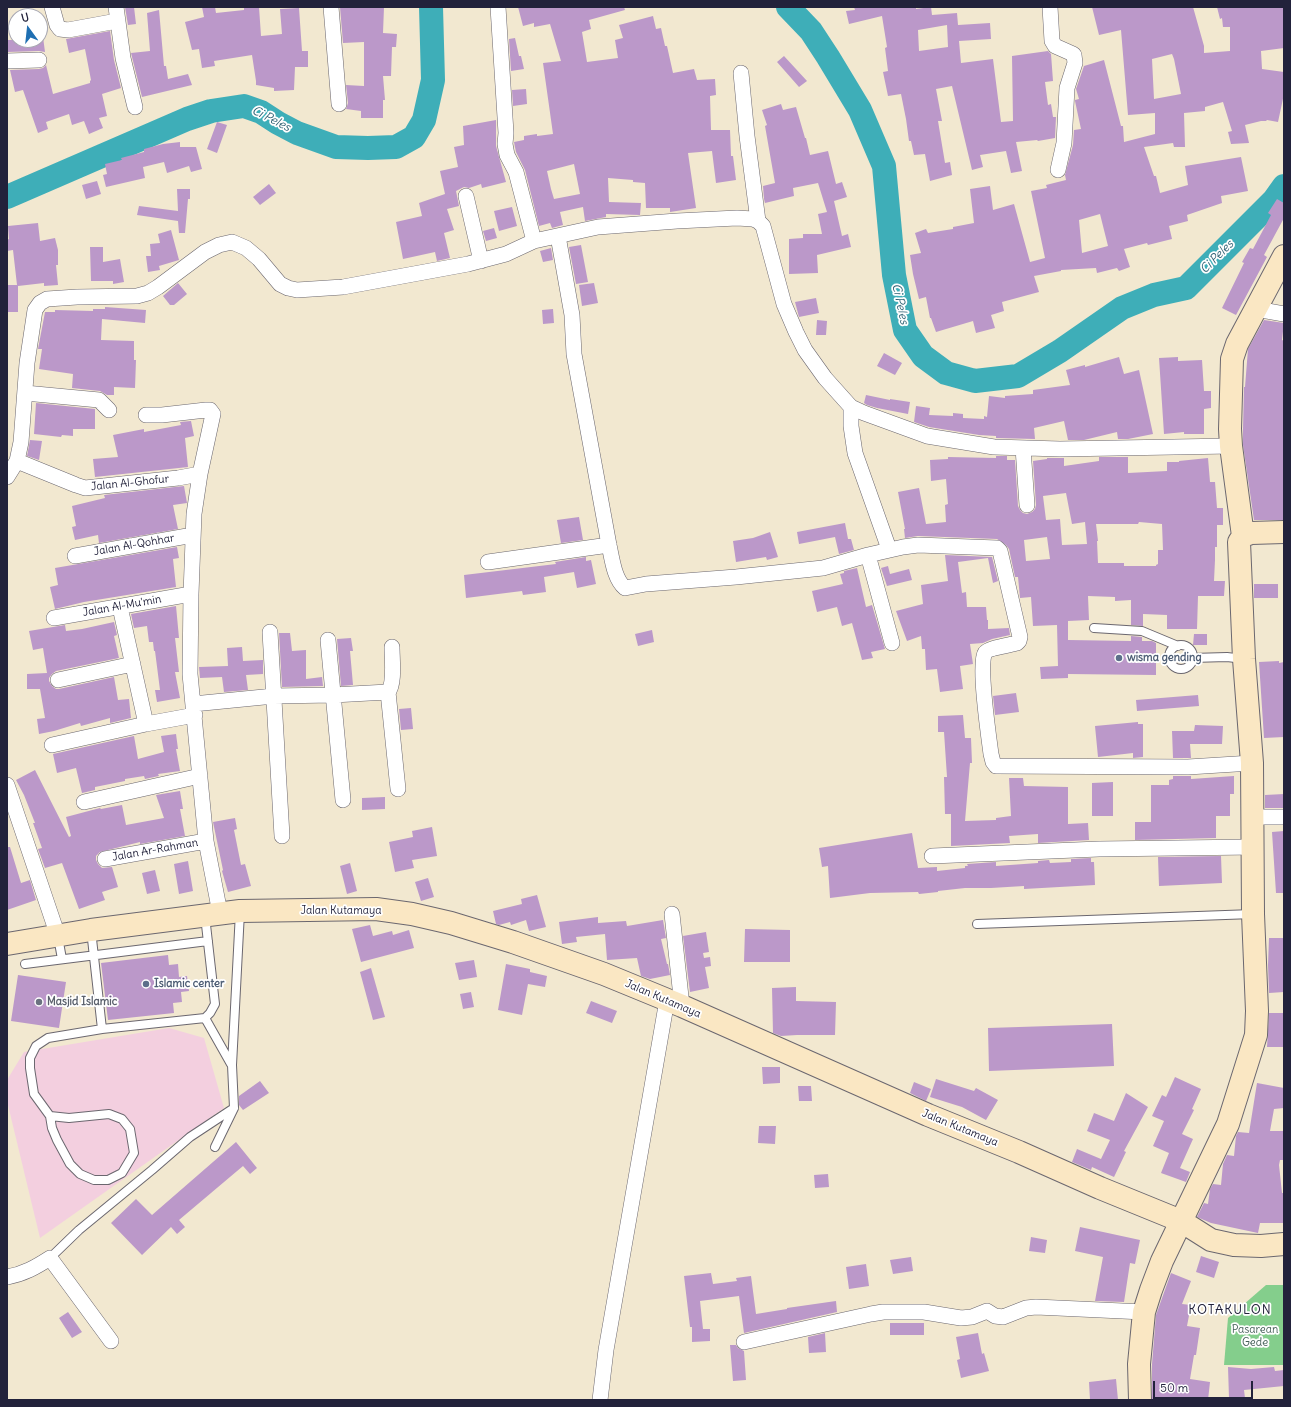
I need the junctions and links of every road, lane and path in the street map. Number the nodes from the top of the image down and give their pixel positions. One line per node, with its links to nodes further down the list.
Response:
1 (52, 7): 5 (street)
2 (331, 7): 9 (street)
3 (498, 7): 15 (street)
4 (1050, 7): 11 (street)
5 (117, 14): 10 (street)
6 (39, 60): 7 (street)
7 (7, 61)
8 (741, 73): 13 (street)
9 (339, 104)
10 (135, 107)
11 (1058, 170)
12 (466, 196): 17 (street)
13 (758, 220): 14 (street); 21 (street)
14 (558, 236): 15 (street); 33 (street)
15 (534, 241): 17 (street)
16 (1284, 256): 18 (main road)
17 (481, 261): 20 (street)
18 (1256, 309): 19 (street); 24 (main road)
19 (1284, 314)
20 (25, 393): 22 (street); 26 (street)
21 (851, 407): 25 (street); 34 (street)
22 (110, 410)
23 (146, 415): 27 (street)
24 (1231, 446): 25 (street); 32 (main road)
25 (1024, 448): 29 (street)
26 (17, 461): 27 (street, Jalan Al-Ghofur); 28 (street)
27 (200, 474): 31 (street)
28 (7, 477)
29 (1027, 505)
30 (1284, 532): 32 (main road)
31 (194, 535): 36 (street, Jalan Al-Qohhar); 38 (street)
32 (1243, 536): 48 (main road)
33 (609, 545): 35 (street); 37 (street)
34 (889, 550): 35 (street); 57 (street)
35 (868, 555): 44 (street)
36 (75, 556)
37 (488, 562)
38 (191, 594): 39 (street, Jalan Al-Mu'min); 54 (street)
39 (120, 606): 40 (street, Jalan Al-Mu'min); 49 (street)
40 (54, 618)
41 (1094, 628): 45 (lane)
42 (270, 632): 53 (street)
43 (328, 640): 52 (street)
44 (892, 642)
45 (1178, 646): 47 (lane); 47 (lane)
46 (392, 647): 51 (street)
47 (1192, 658): 48 (lane)
48 (1244, 659): 57 (main road)
49 (133, 664): 50 (street); 55 (street)
50 (58, 680)
51 (388, 692): 52 (street); 60 (street)
52 (332, 695): 53 (street); 61 (street)
53 (274, 696): 54 (street); 65 (street)
54 (194, 709): 55 (street); 58 (street)
55 (146, 724): 56 (street)
56 (52, 745)
57 (1252, 763): 63 (main road)
58 (200, 776): 62 (street); 66 (street)
59 (7, 785): 75 (street)
60 (398, 790)
61 (343, 800)
62 (84, 802)
63 (1254, 817): 64 (street); 67 (main road)
64 (1284, 817)
65 (282, 836)
66 (206, 841): 69 (street, Jalan Ar-Rahman); 70 (street)
67 (1254, 847): 68 (street); 72 (main road)
68 (932, 856)
69 (105, 859)
70 (222, 913): 74 (main road, Jalan Kutamaya); 76 (lane); 81 (main road, Jalan Kutamaya); 84 (lane)
71 (672, 914): 81 (street)
72 (1254, 914): 73 (lane); 88 (main road)
73 (977, 924)
74 (91, 930): 75 (main road, Jalan Kutamaya); 78 (lane)
75 (58, 936): 77 (main road, Jalan Kutamaya); 79 (lane)
76 (208, 941): 78 (lane); 82 (lane)
77 (7, 944)
78 (94, 956): 79 (lane); 83 (lane)
79 (62, 960): 80 (lane)
80 (26, 964)
81 (675, 1003): 88 (main road, Jalan Kutamaya); 95 (street)
82 (205, 1018): 83 (lane); 84 (lane)
83 (102, 1028): 86 (lane)
84 (232, 1065): 85 (lane)
85 (234, 1108): 87 (lane); 90 (lane)
86 (50, 1116): 86 (lane)
87 (215, 1148)
88 (1181, 1221): 89 (main road, Jalan Kutamaya); 92 (main road)
89 (1284, 1244)
90 (50, 1258): 91 (street); 93 (street)
91 (7, 1277)
92 (1144, 1312): 94 (street); 96 (main road)
93 (111, 1341)
94 (744, 1342)
95 (600, 1400)
96 (1140, 1400)

